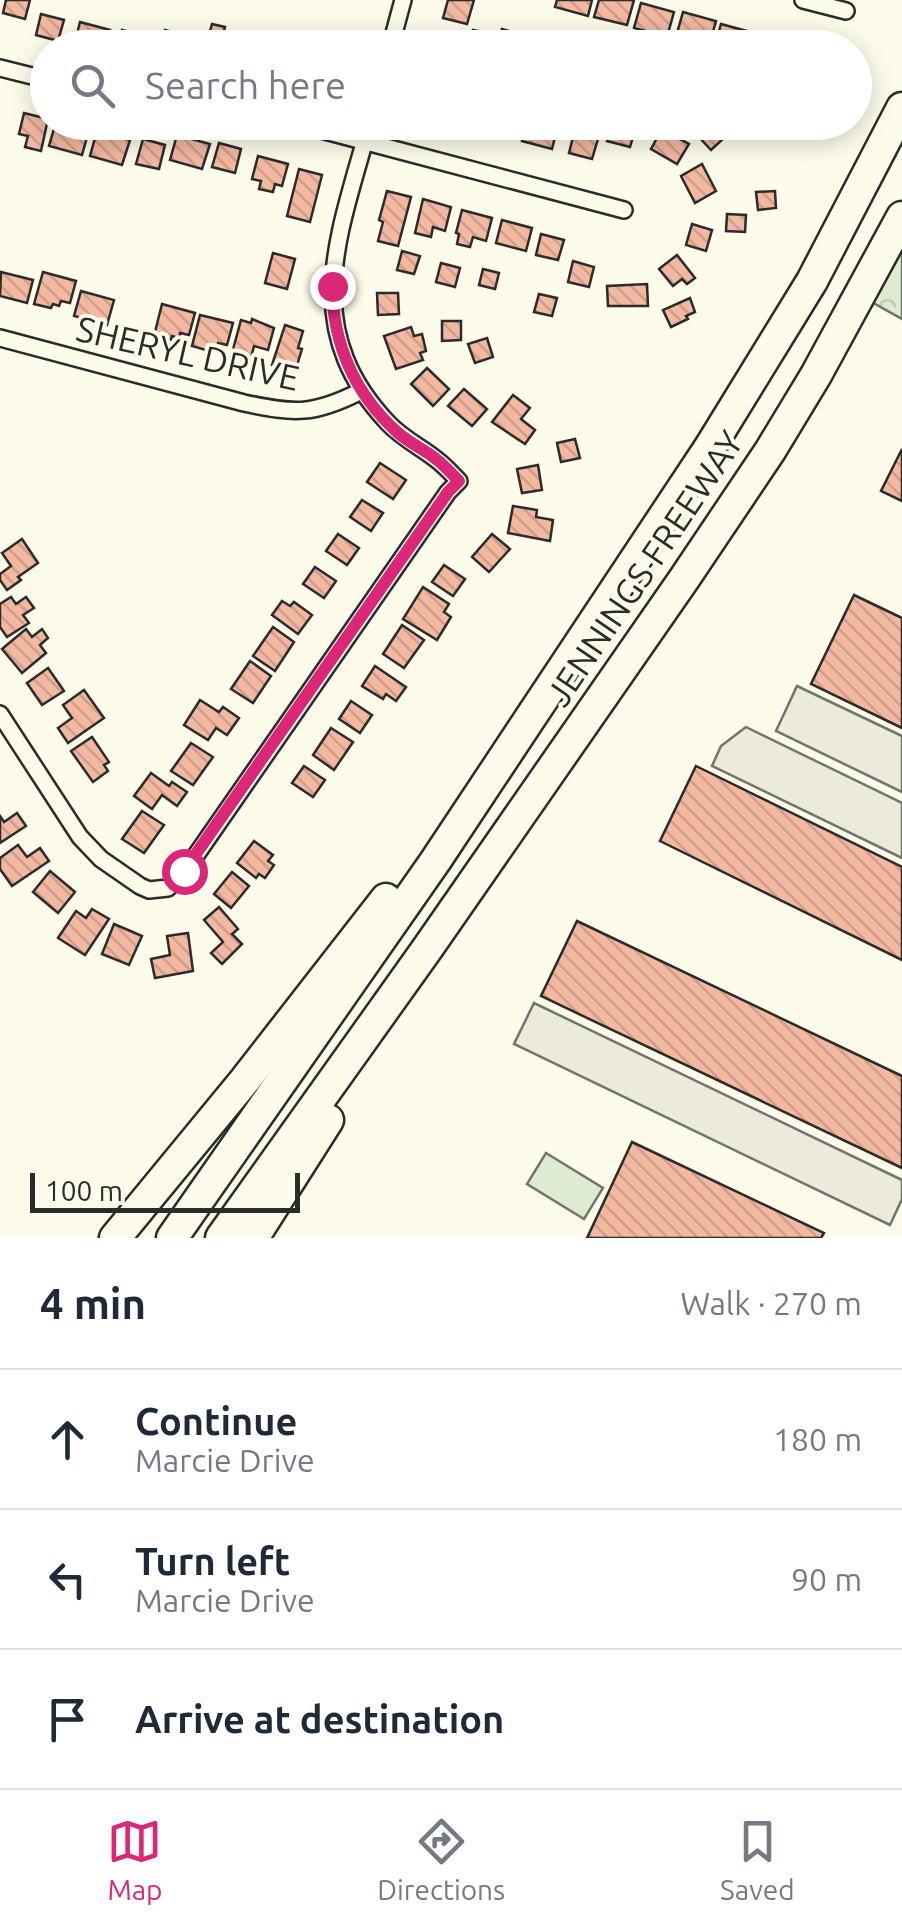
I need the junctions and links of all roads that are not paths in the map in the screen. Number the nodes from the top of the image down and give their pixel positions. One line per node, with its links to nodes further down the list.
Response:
1 (403, 0): 4 (street)
2 (803, 0): 3 (street)
3 (846, 11)
4 (395, 30)
5 (0, 68): 6 (street)
6 (30, 76)
7 (902, 108): 15 (highway, JENNINGS FREEWAY)
8 (358, 140): 9 (street)
9 (365, 142): 10 (street); 13 (street)
10 (624, 210)
11 (902, 217): 16 (highway, JENNINGS FREEWAY)
12 (0, 338): 13 (street, SHERYL DRIVE)
13 (362, 392): 14 (street)
14 (0, 714)
15 (519, 732): 17 (highway); 18 (highway)
16 (427, 949): 19 (highway); 20 (highway)
17 (116, 1238)
18 (172, 1238)
19 (221, 1238)
20 (253, 1238)

